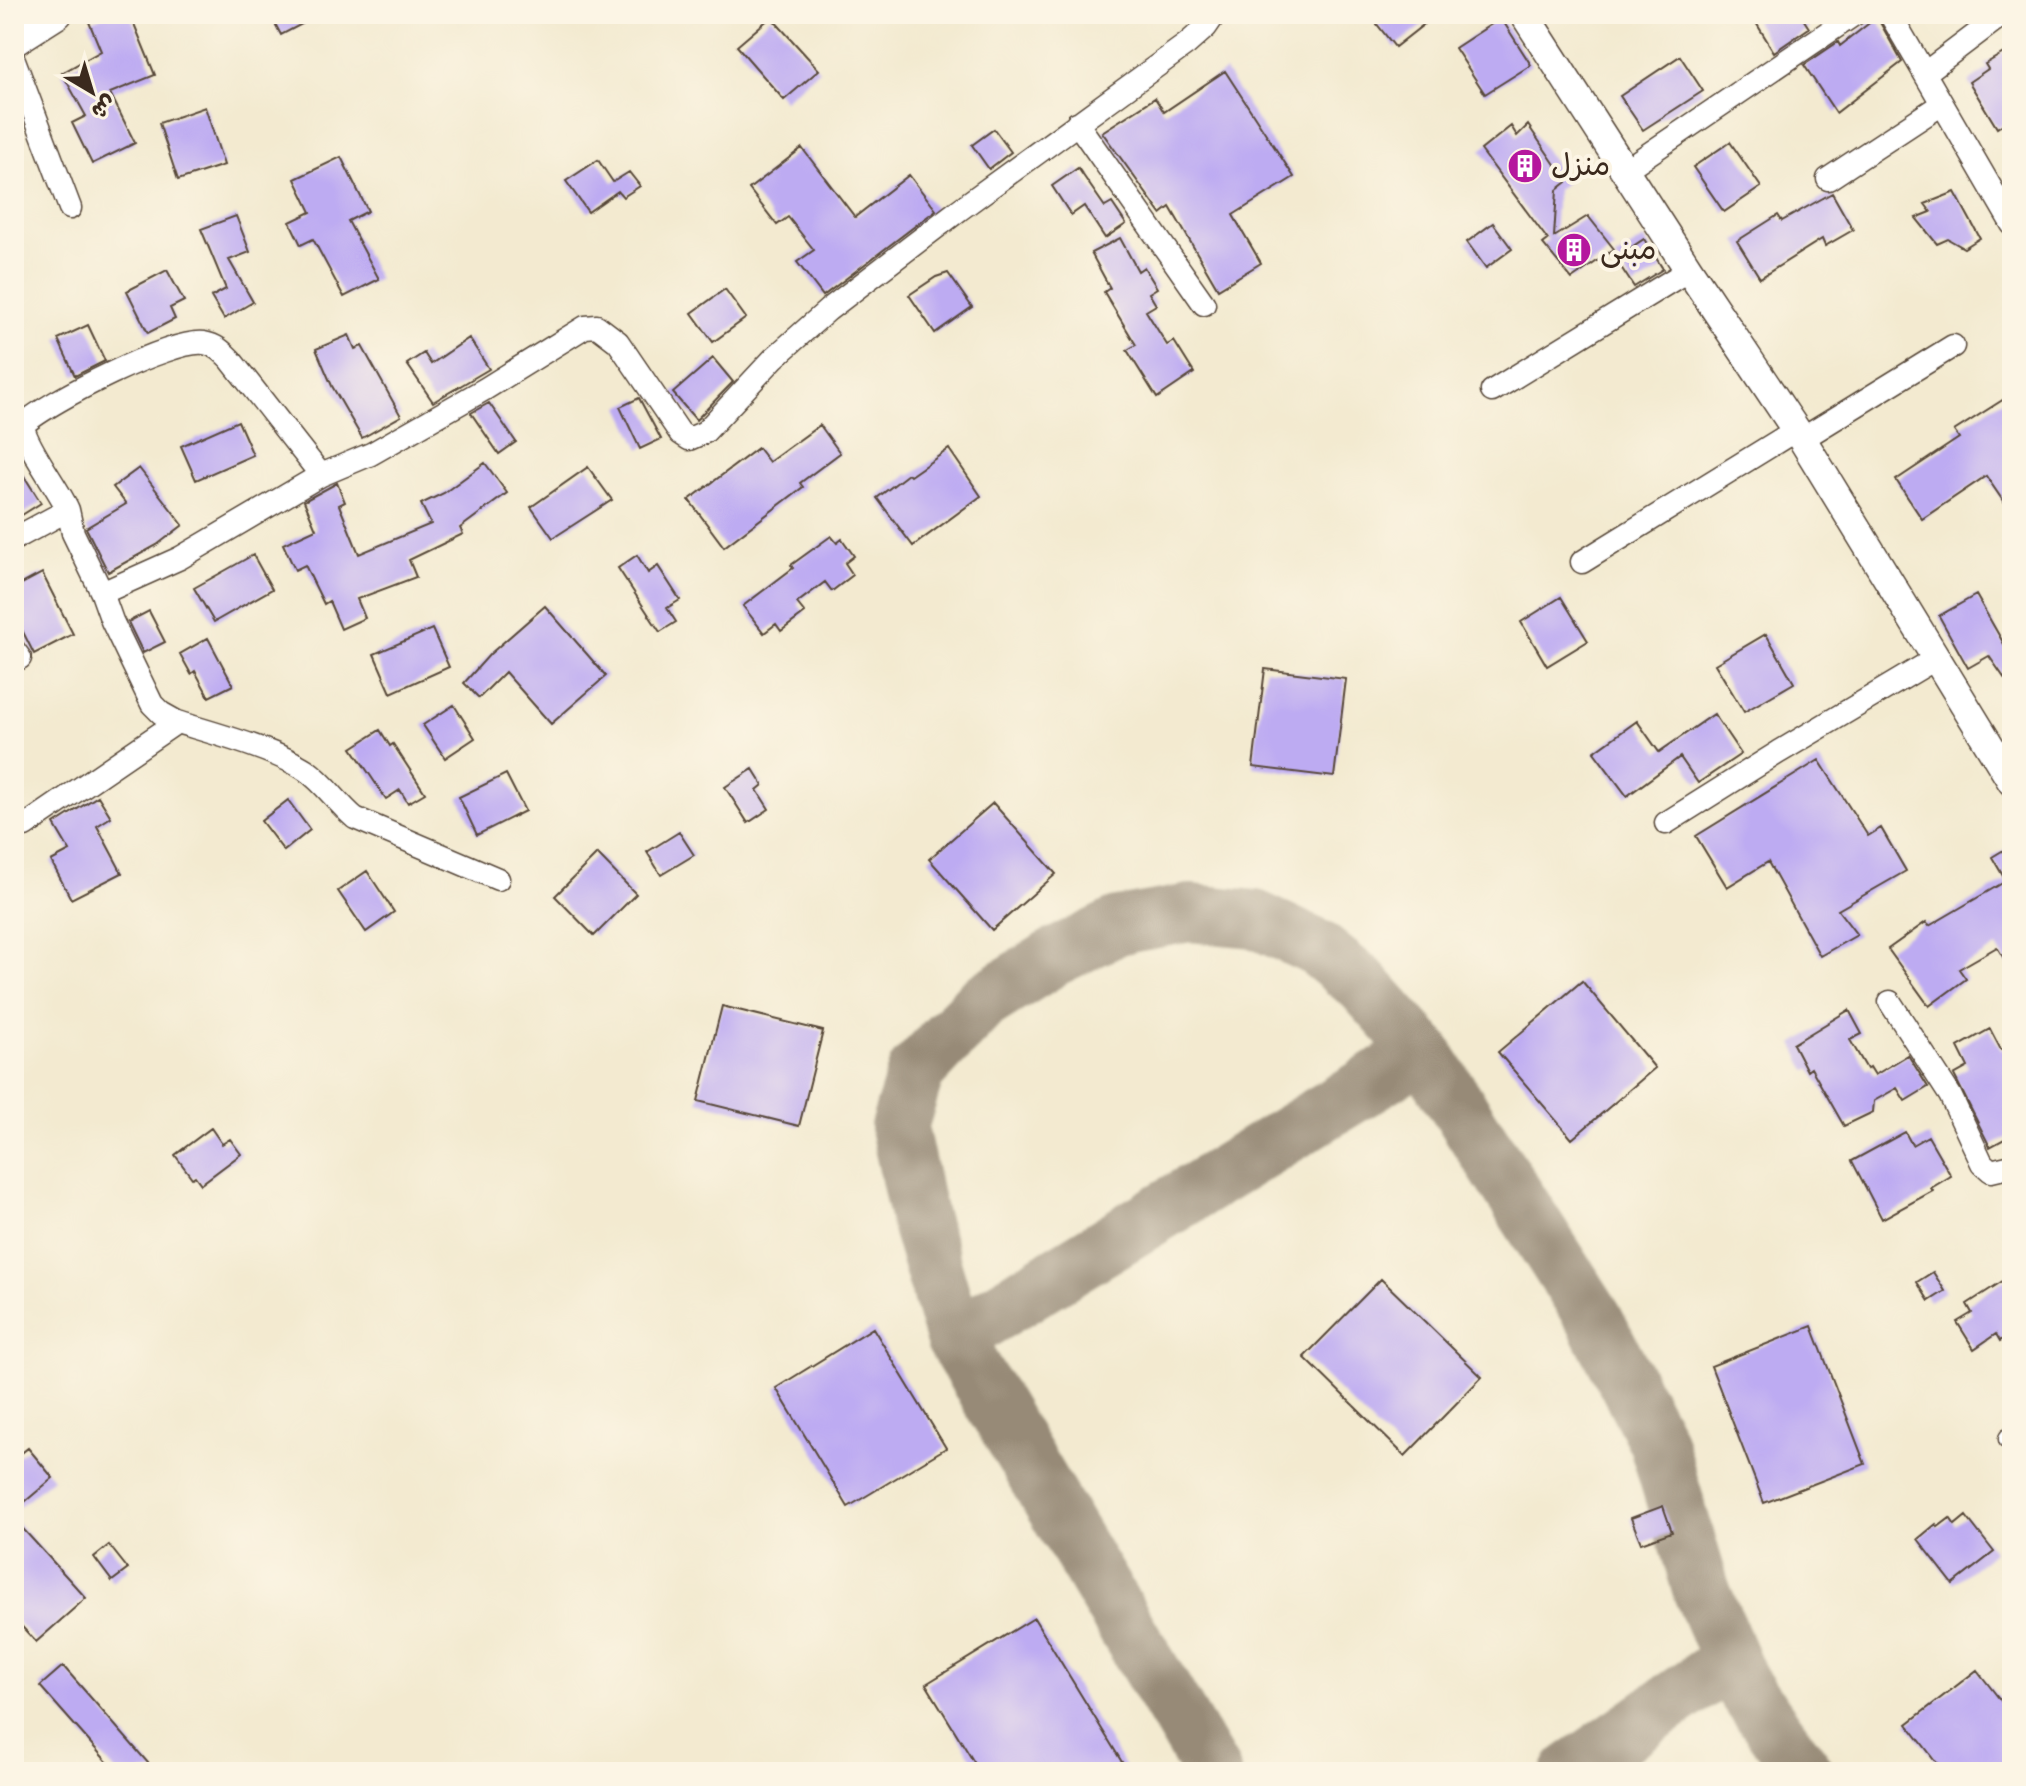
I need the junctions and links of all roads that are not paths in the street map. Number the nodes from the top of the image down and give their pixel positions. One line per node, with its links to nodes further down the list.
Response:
1 (58, 14): 7 (main road)
2 (1215, 14): 11 (street)
3 (1524, 14): 12 (main road)
4 (1855, 14): 12 (street)
5 (1890, 14): 9 (street)
6 (2003, 14): 9 (street)
7 (14, 42)
8 (14, 60): 14 (street)
9 (1925, 73): 10 (street)
10 (1942, 104): 13 (street); 15 (street)
11 (1077, 123): 17 (street); 21 (street)
12 (1625, 170): 16 (main road)
13 (1828, 179)
14 (70, 208)
15 (2012, 224)
16 (1689, 270): 19 (street); 20 (main road)
17 (1204, 304)
18 (1953, 346): 20 (street)
19 (1492, 391)
20 (1799, 435): 24 (street); 26 (main road)
21 (321, 475): 22 (street); 25 (street)
22 (68, 510): 23 (street); 25 (street)
23 (14, 539)
24 (1582, 562)
25 (102, 593): 27 (street)
26 (1935, 659): 28 (main road); 29 (street)
27 (177, 722): 30 (street); 31 (street)
28 (2012, 782)
29 (1666, 823)
30 (25, 826)
31 (498, 879)
32 (1890, 1002): 33 (street)
33 (2012, 1166)

